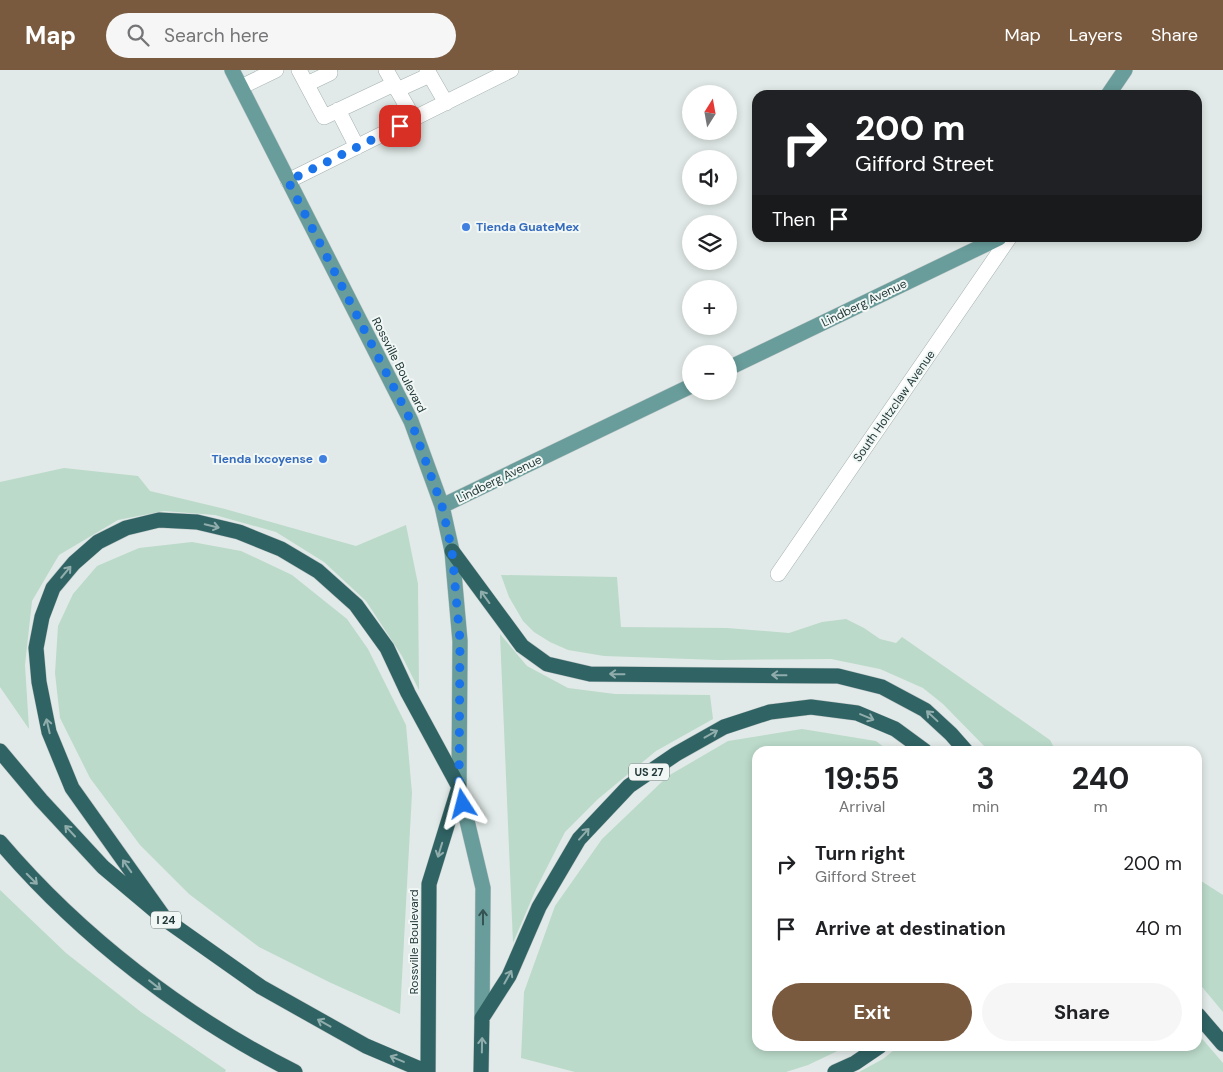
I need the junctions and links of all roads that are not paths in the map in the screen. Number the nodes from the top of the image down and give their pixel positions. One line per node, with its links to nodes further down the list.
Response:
1 (232, 70): 10 (main road, Rossville Boulevard)
2 (276, 70): 10 (street)
3 (299, 70): 9 (street)
4 (386, 70): 11 (street)
5 (512, 70): 13 (street)
6 (1125, 70): 12 (main road)
7 (429, 72): 11 (street); 13 (street)
8 (330, 73): 9 (street)
9 (306, 84): 14 (street)
10 (241, 87): 17 (main road, Rossville Boulevard)
11 (396, 87): 14 (street); 15 (street)
12 (1111, 90)
13 (446, 103): 15 (street)
14 (338, 110): 16 (street)
15 (414, 119): 16 (street)
16 (357, 147): 17 (street)
17 (288, 181): 22 (main road, Rossville Boulevard)
18 (990, 242): 20 (main road, Lindberg Avenue)
19 (1006, 242): 24 (street, South Holtzclaw Avenue)
20 (737, 364)
21 (682, 390): 22 (main road, Lindberg Avenue)
22 (442, 506): 23 (main road, Rossville Boulevard)
23 (452, 551): 26 (highway, one-way to 23); 28 (main road, Rossville Boulevard)
24 (778, 574)
25 (917, 746): 31 (highway, US 27, one-way to 25)
26 (962, 746)
27 (0, 751): 30 (highway, I 24, one-way to 27)
28 (459, 787): 30 (highway, one-way to 28); 31 (main road, Rossville Boulevard, one-way to 28); 36 (highway, Rossville Boulevard, one-way to 36)
29 (0, 842): 35 (highway, one-way to 35)
30 (166, 920): 36 (highway, I 24, one-way to 30)
31 (482, 1018): 37 (highway, Rossville Boulevard, one-way to 31)
32 (1202, 1020): 33 (highway)
33 (1223, 1044)
34 (873, 1051): 38 (highway)
35 (295, 1072)
36 (428, 1072)
37 (481, 1072)
38 (835, 1072)

